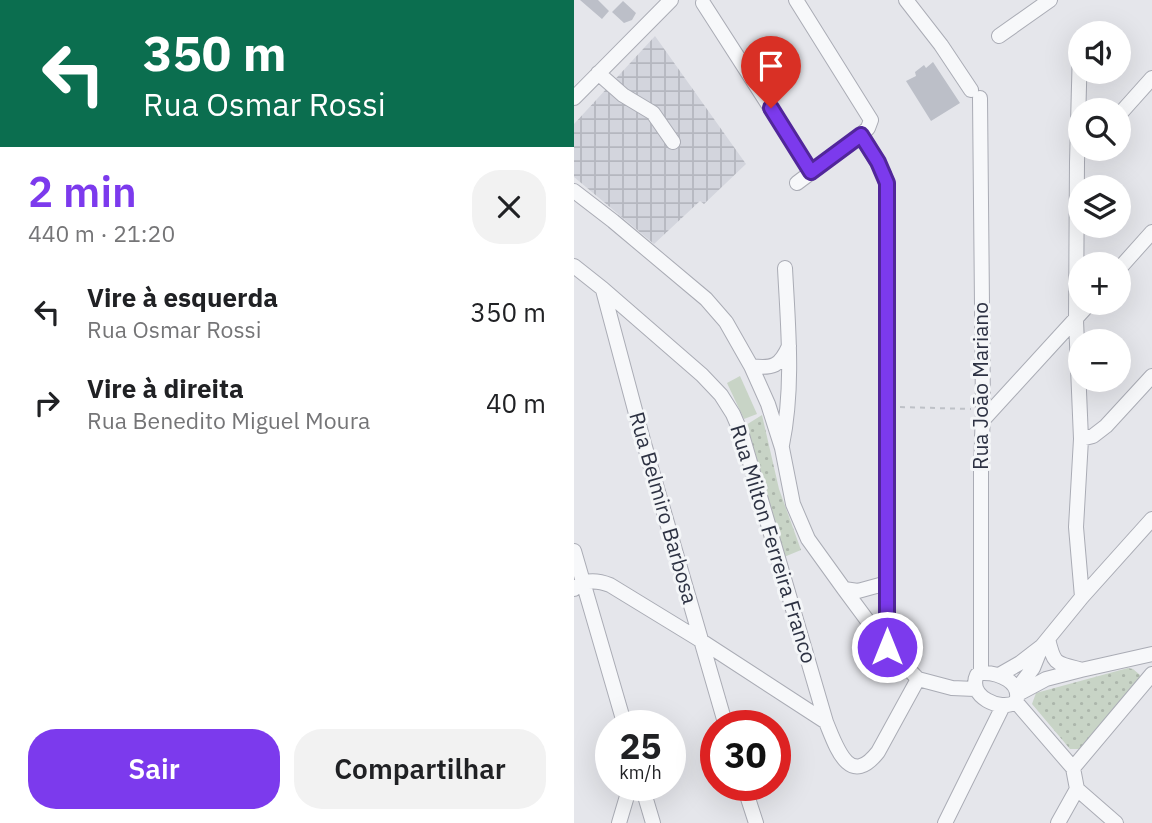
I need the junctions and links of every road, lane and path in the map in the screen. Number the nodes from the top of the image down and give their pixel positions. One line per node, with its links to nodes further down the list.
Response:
1 (671, 0): 7 (street)
2 (796, 0): 12 (street)
3 (906, 0): 29 (street, Rua João Mariano)
4 (1050, 0): 6 (street)
5 (703, 3): 15 (street)
6 (999, 36)
7 (597, 74): 10 (street); 13 (street)
8 (1152, 78): 11 (street)
9 (1079, 84): 14 (street)
10 (574, 98)
11 (1131, 101)
12 (861, 135): 15 (street); 28 (street)
13 (673, 142)
14 (1077, 162): 24 (street)
15 (811, 172): 16 (street)
16 (797, 183)
17 (574, 191): 26 (street)
18 (1152, 232): 19 (street)
19 (1131, 255)
20 (574, 266): 22 (street, Rua Milton Ferreira Franco)
21 (785, 268): 25 (street)
22 (603, 289): 38 (street, Rua Belmiro Barbosa); 51 (street, Rua Milton Ferreira Franco)
23 (1080, 315): 24 (street)
24 (1076, 320): 29 (street); 30 (street)
25 (789, 344): 26 (street); 31 (street)
26 (751, 366): 31 (street)
27 (1152, 376): 30 (street)
28 (886, 407): 29 (path); 34 (street)
29 (982, 415): 43 (street, Rua João Mariano)
30 (1081, 439): 37 (street)
31 (782, 448): 36 (street)
32 (1152, 519): 37 (street)
33 (574, 551): 35 (street)
34 (887, 583): 36 (street); 40 (street)
35 (579, 585): 38 (street); 49 (street)
36 (844, 589): 40 (street)
37 (1082, 597): 39 (street)
38 (700, 640): 50 (street, Rua Belmiro Barbosa); 51 (street)
39 (1045, 642): 42 (street); 45 (street); 48 (street)
40 (887, 647): 46 (street)
41 (1152, 654): 42 (street)
42 (1081, 670): 48 (street)
43 (981, 673): 45 (street); 47 (street)
44 (1152, 674): 52 (street)
45 (999, 676): 48 (street)
46 (918, 679): 47 (street); 51 (street, Rua Milton Ferreira Franco)
47 (975, 689): 48 (street)
48 (1013, 698): 52 (street); 57 (street)
49 (620, 710)
50 (721, 710)
51 (826, 722)
52 (1073, 768): 53 (street)
53 (1077, 789): 61 (street); 62 (street)
54 (626, 801): 58 (street)
55 (646, 801): 59 (street)
56 (749, 801): 60 (street)
57 (948, 821)
58 (619, 823)
59 (653, 823)
60 (756, 823)
61 (1058, 823)
62 (1116, 823)

